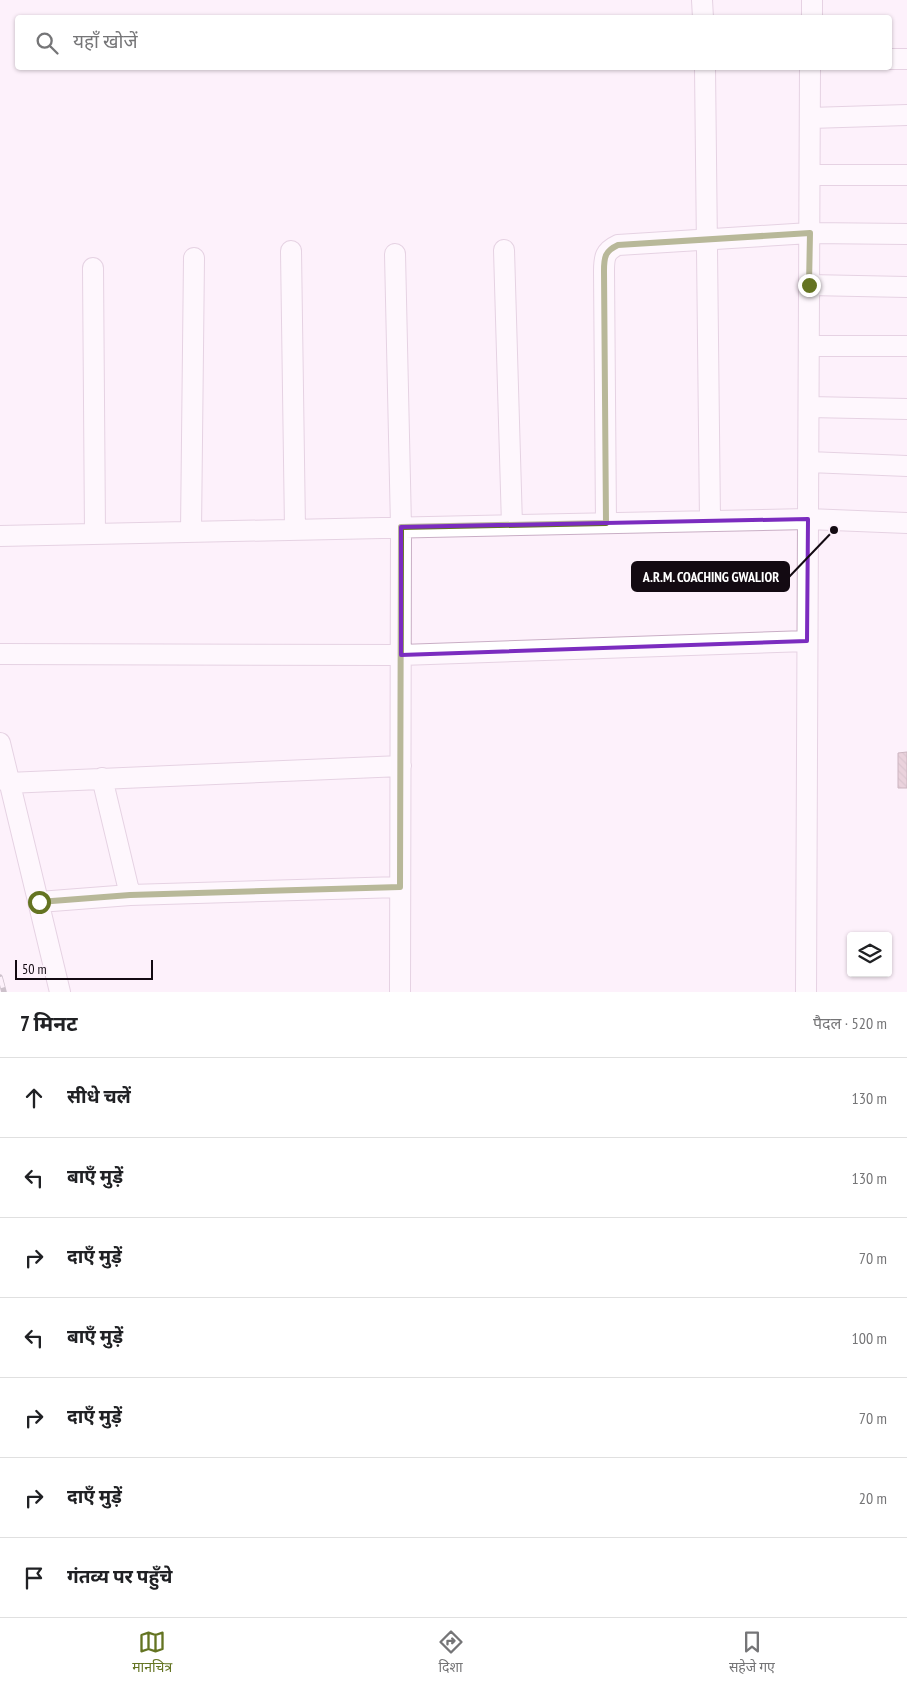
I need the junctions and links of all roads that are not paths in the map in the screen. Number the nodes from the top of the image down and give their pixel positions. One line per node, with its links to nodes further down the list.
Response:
1 (702, 0): 3 (street)
2 (812, 0): 4 (street)
3 (703, 15)
4 (812, 15)
5 (907, 58): 6 (street)
6 (892, 59)
7 (704, 70): 15 (street)
8 (810, 70): 10 (street)
9 (907, 115): 10 (street)
10 (810, 118): 11 (street)
11 (810, 175): 12 (street); 13 (street)
12 (907, 175)
13 (810, 233): 14 (street); 15 (street); 21 (street)
14 (907, 234)
15 (706, 239): 30 (street); 31 (street)
16 (504, 250): 33 (street)
17 (291, 251): 35 (street)
18 (395, 254): 34 (street)
19 (194, 258): 36 (street)
20 (93, 268): 37 (street)
21 (809, 285): 22 (street); 23 (street)
22 (907, 287)
23 (809, 346): 24 (street); 25 (street)
24 (907, 346)
25 (809, 407): 26 (street); 27 (street)
26 (907, 409)
27 (808, 462): 28 (street); 29 (street)
28 (907, 466)
29 (808, 519): 30 (street); 32 (street); 39 (street)
30 (710, 521): 31 (street)
31 (606, 523): 33 (street)
32 (907, 523)
33 (512, 525): 34 (street)
34 (401, 527): 35 (street); 41 (street)
35 (295, 529): 36 (street)
36 (190, 531): 37 (street)
37 (94, 533): 38 (street)
38 (0, 536)
39 (807, 641): 41 (street); 51 (street)
40 (0, 654): 41 (street)
41 (401, 655): 43 (street)
42 (0, 743): 45 (street)
43 (400, 766): 44 (street); 46 (street)
44 (102, 778): 45 (street); 47 (street)
45 (8, 783): 48 (street)
46 (400, 887): 47 (street); 50 (street)
47 (130, 895): 48 (street)
48 (39, 902): 49 (street)
49 (60, 992)
50 (400, 992)
51 (806, 992)

